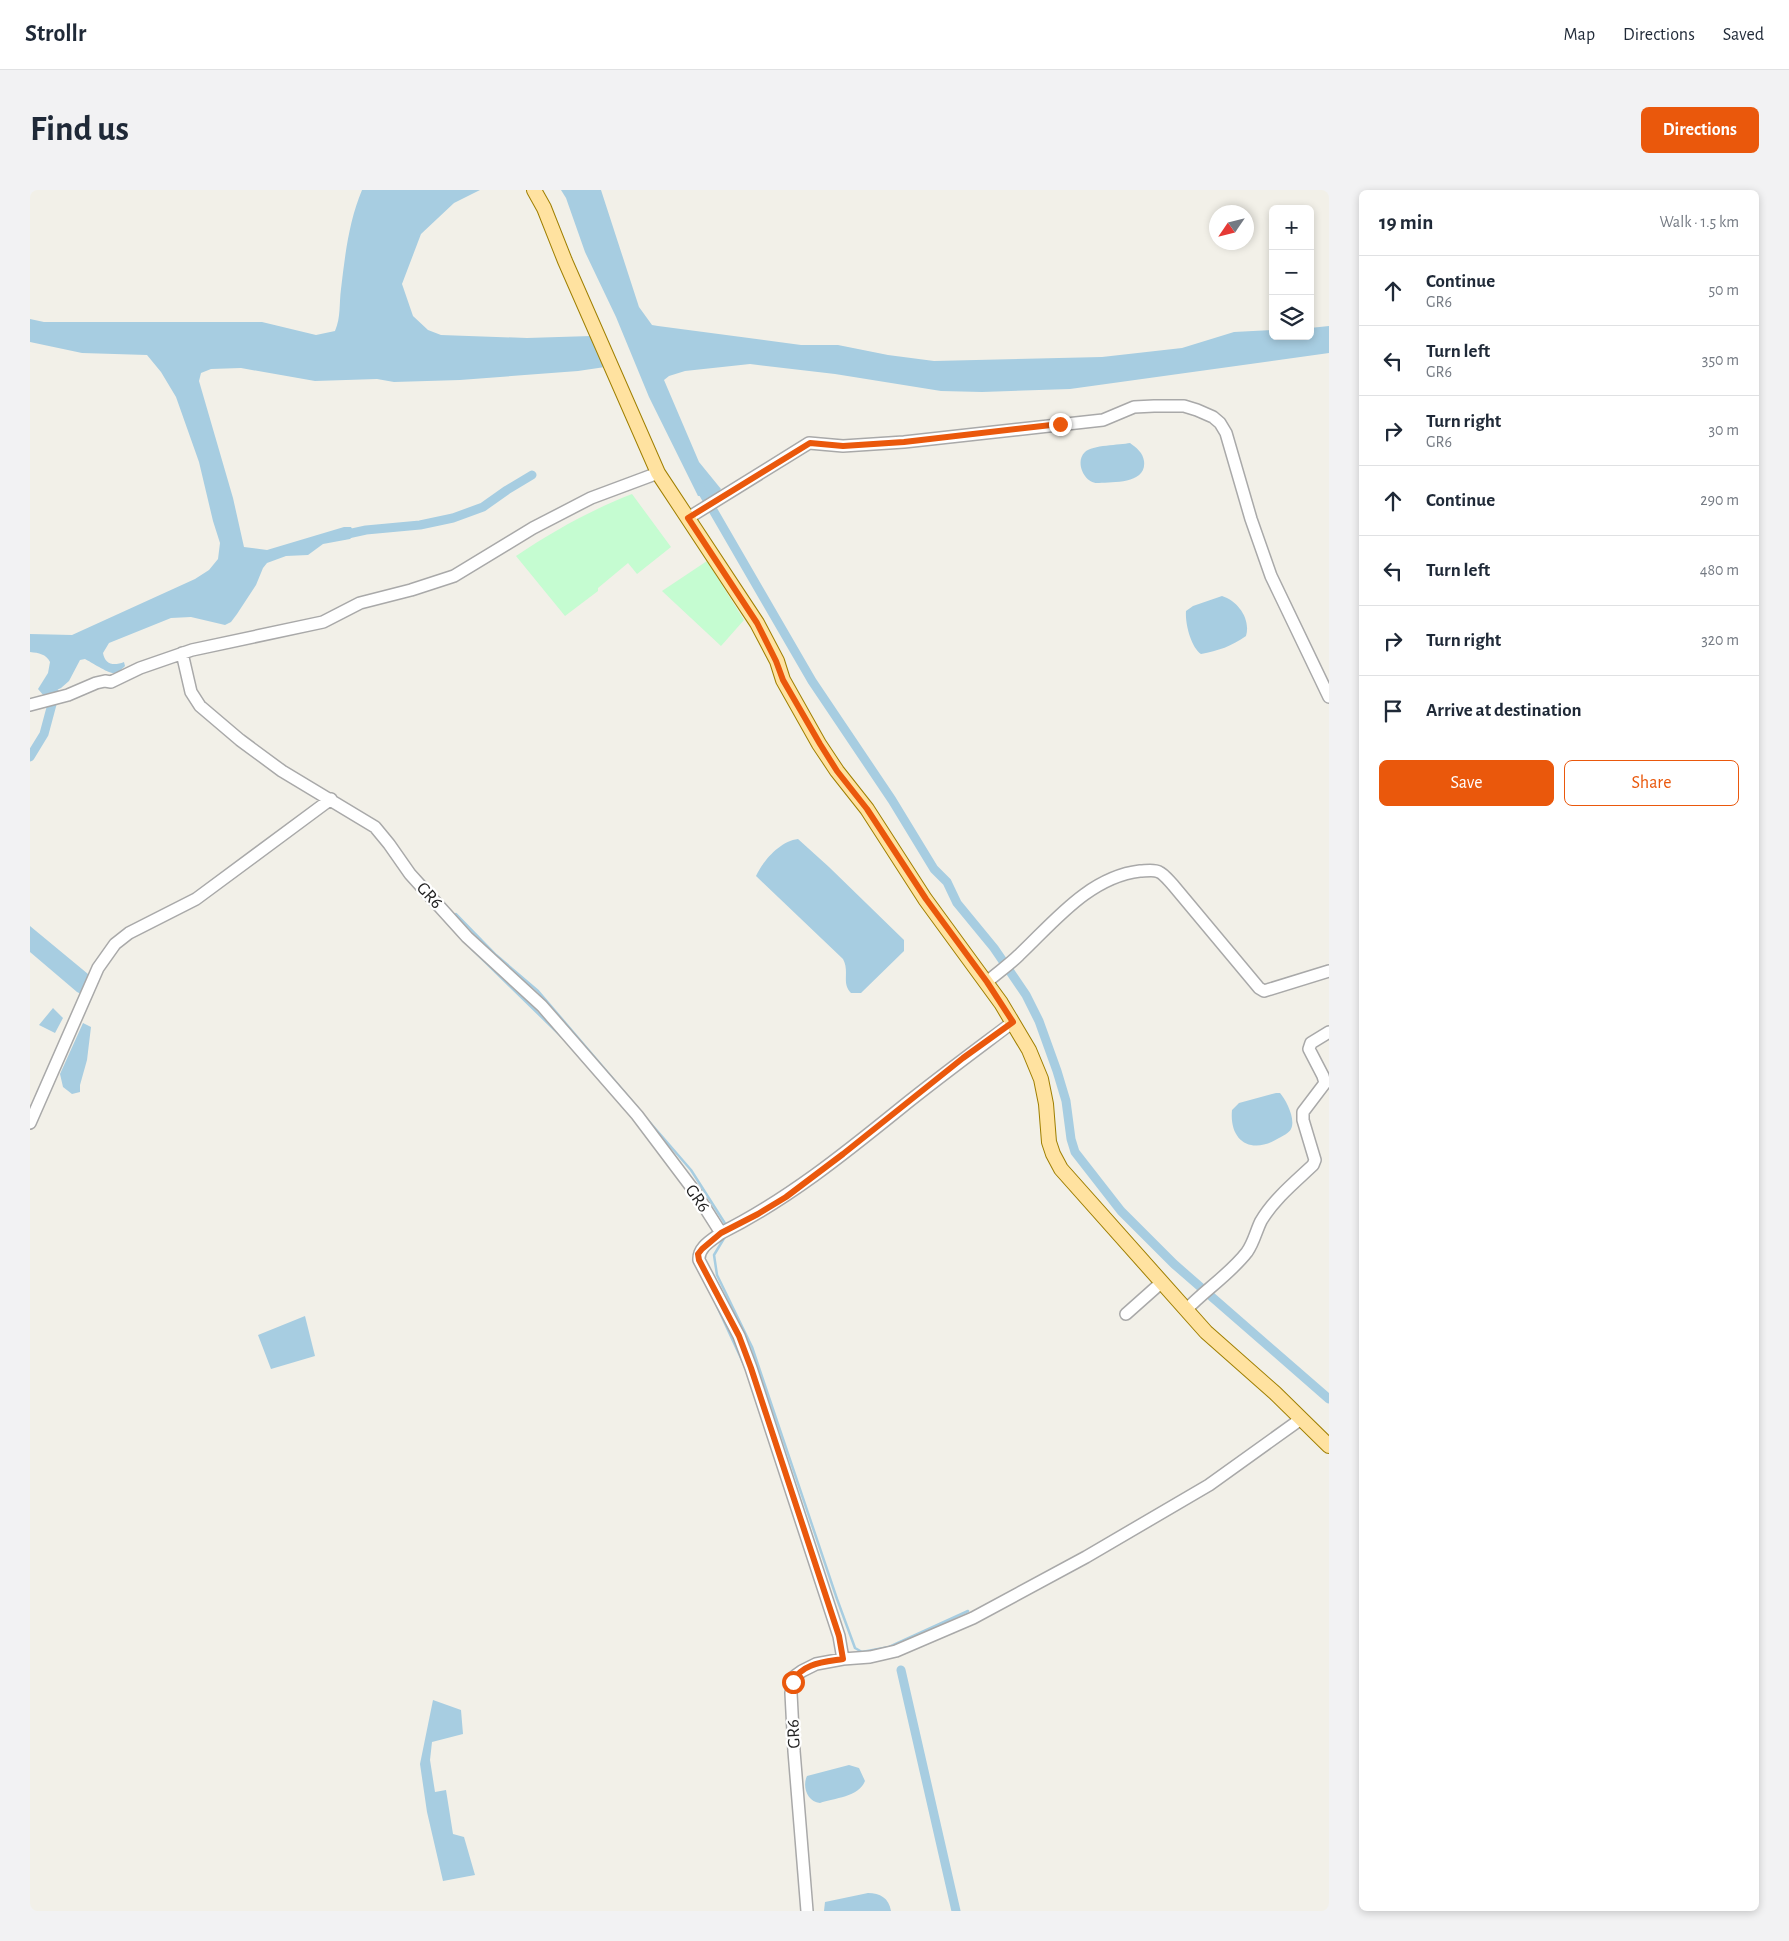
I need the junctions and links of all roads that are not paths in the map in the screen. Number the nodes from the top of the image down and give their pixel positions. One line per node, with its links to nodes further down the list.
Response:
1 (534, 190): 2 (main road)
2 (658, 473): 3 (main road); 4 (street)
3 (692, 515): 5 (street); 9 (main road)
4 (182, 653): 6 (street); 7 (street, GR6)
5 (1329, 697)
6 (31, 704)
7 (331, 799): 12 (street); 13 (street, GR6)
8 (1329, 971): 9 (street)
9 (989, 980): 10 (main road)
10 (1013, 1022): 13 (street); 14 (main road)
11 (1329, 1032): 15 (street)
12 (30, 1123)
13 (721, 1233): 19 (street)
14 (1162, 1282): 15 (main road); 16 (street)
15 (1186, 1310): 17 (main road)
16 (1126, 1314)
17 (1301, 1419): 18 (main road); 19 (street, GR6)
18 (1329, 1446)
19 (843, 1659): 20 (street, GR6)
20 (807, 1911)

